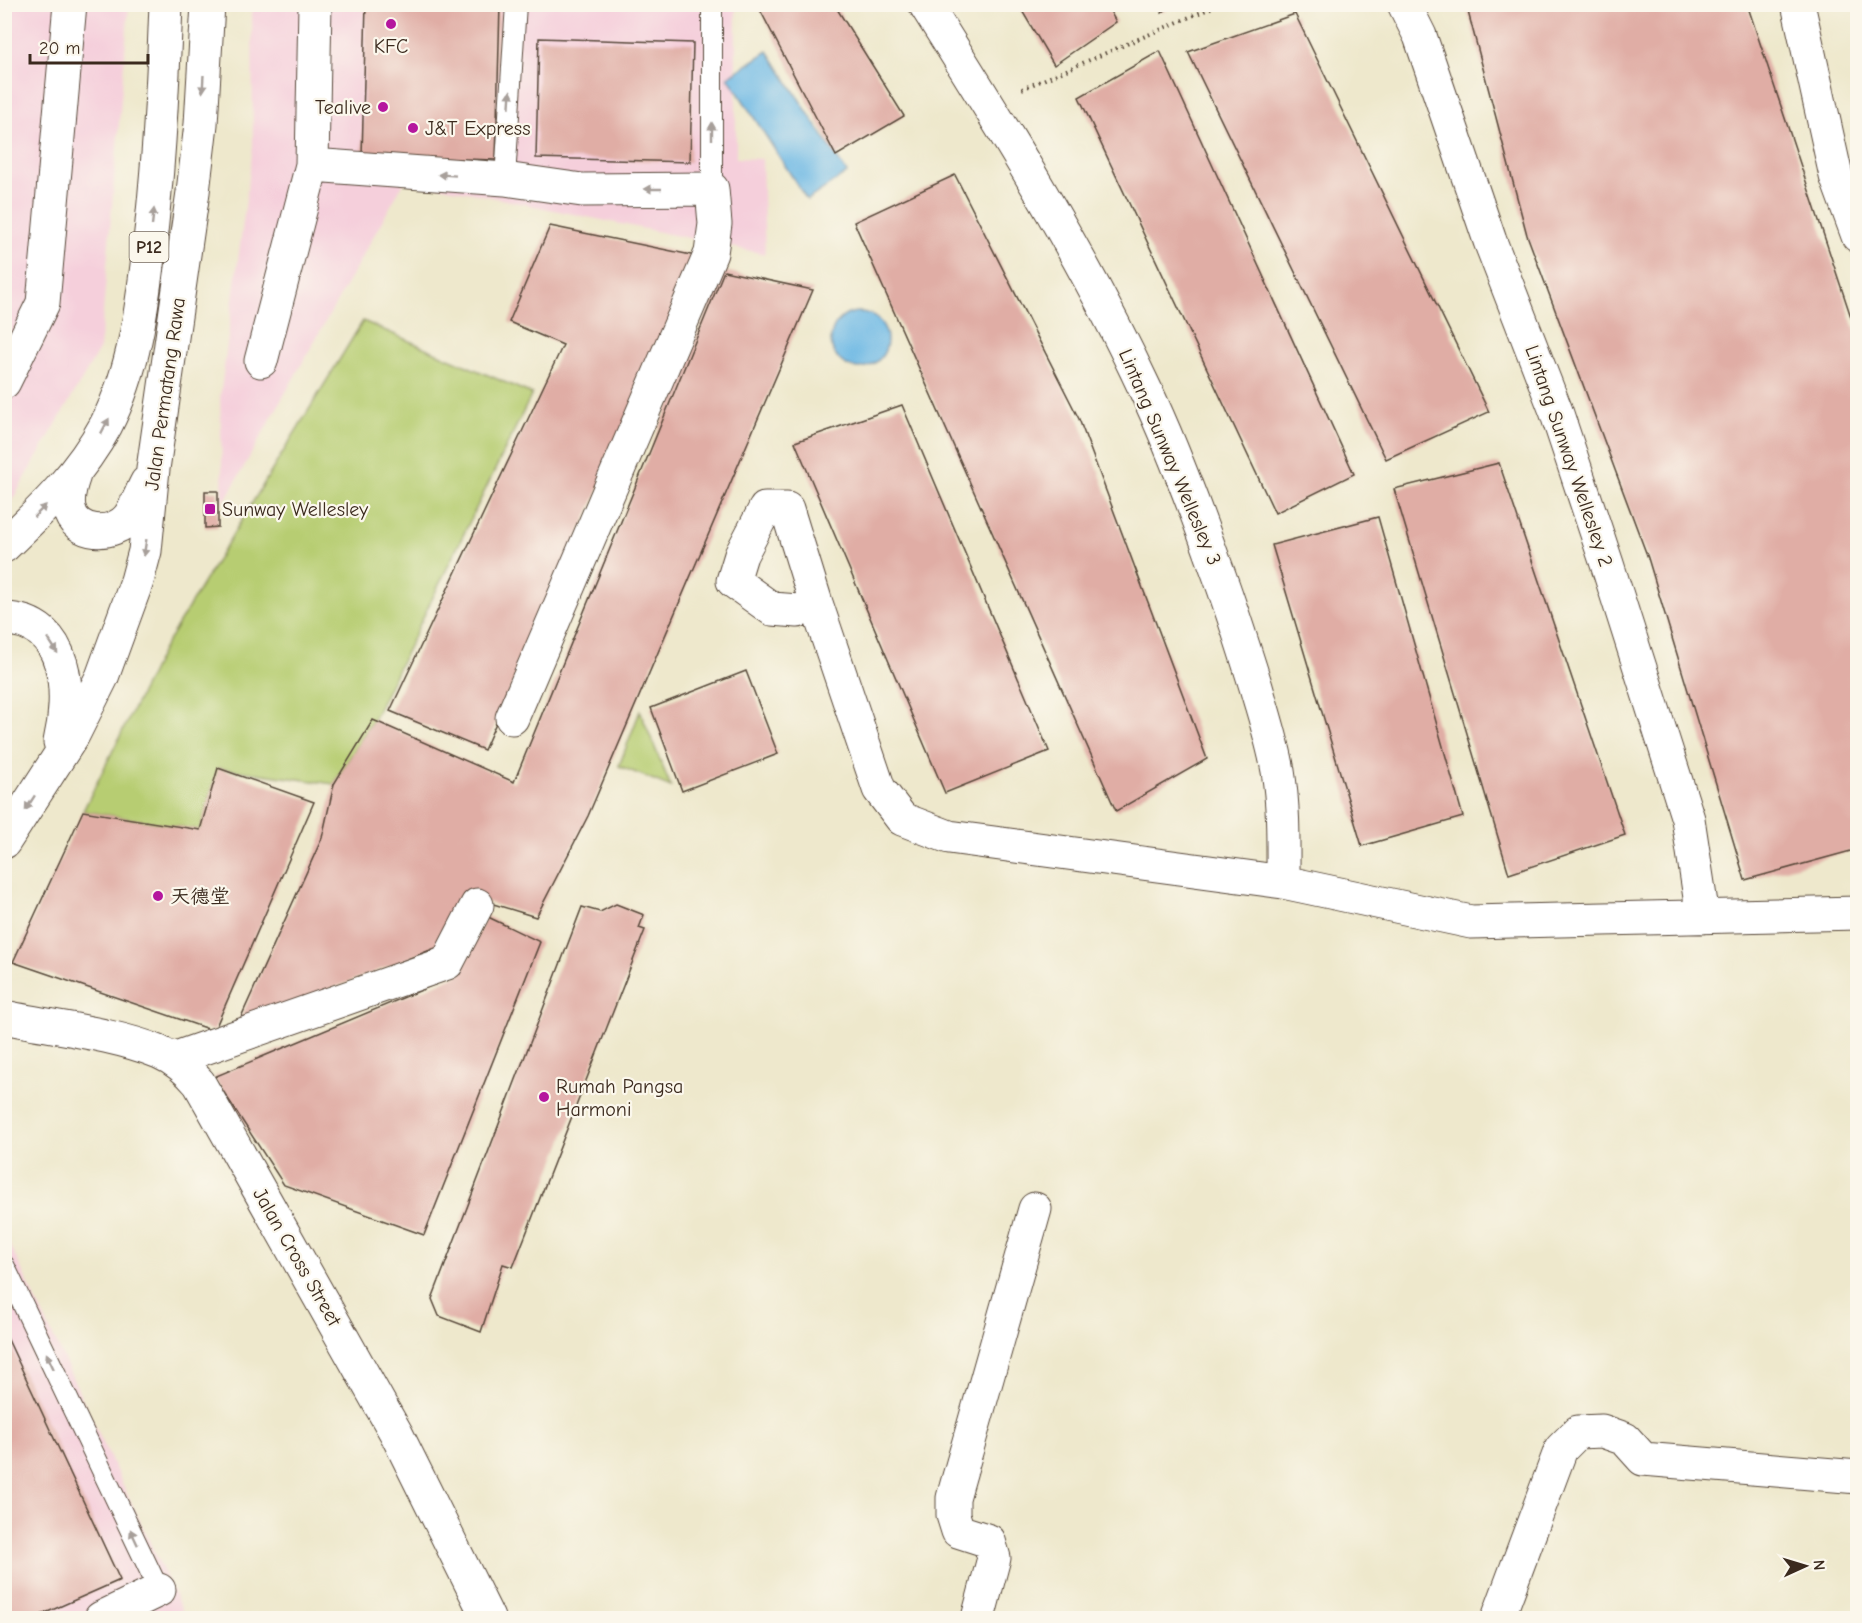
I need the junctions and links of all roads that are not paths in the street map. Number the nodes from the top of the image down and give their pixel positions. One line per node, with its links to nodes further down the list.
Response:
1 (70, 4): 15 (street)
2 (166, 4): 17 (street, Jalan Permatang Rawa / P12, one-way to 2)
3 (208, 4): 16 (street, Jalan Permatang Rawa / P12, one-way to 16)
4 (315, 4): 10 (street)
5 (516, 4): 11 (lane, one-way to 5)
6 (712, 4): 12 (lane, one-way to 6)
7 (925, 4): 24 (street, Lintang Sunway Wellesley 3)
8 (1404, 4): 27 (street, Lintang Sunway Wellesley 2)
9 (1798, 4): 13 (street)
10 (312, 165): 11 (street, one-way to 10); 14 (street)
11 (505, 179): 12 (street, one-way to 11)
12 (712, 189): 21 (street)
13 (1857, 236)
14 (261, 361)
15 (4, 382)
16 (153, 469): 17 (street); 22 (street, Jalan Permatang Rawa / P12, one-way to 22)
17 (74, 475): 18 (street, P12, one-way to 17)
18 (4, 546)
19 (816, 603): 24 (street)
20 (4, 619): 22 (street, one-way to 22)
21 (512, 718)
22 (55, 765): 23 (street, P12, one-way to 23)
23 (4, 842)
24 (1283, 882): 27 (street)
25 (477, 905): 29 (street)
26 (1857, 913): 27 (street)
27 (1703, 917)
28 (4, 1017): 29 (street, Jalan Cross Street)
29 (172, 1059): 35 (street, Jalan Cross Street)
30 (1035, 1209): 36 (street)
31 (4, 1265): 33 (lane, one-way to 31)
32 (1857, 1477): 37 (street)
33 (159, 1590): 34 (street)
34 (101, 1618)
35 (488, 1618)
36 (978, 1618)
37 (1498, 1618)

